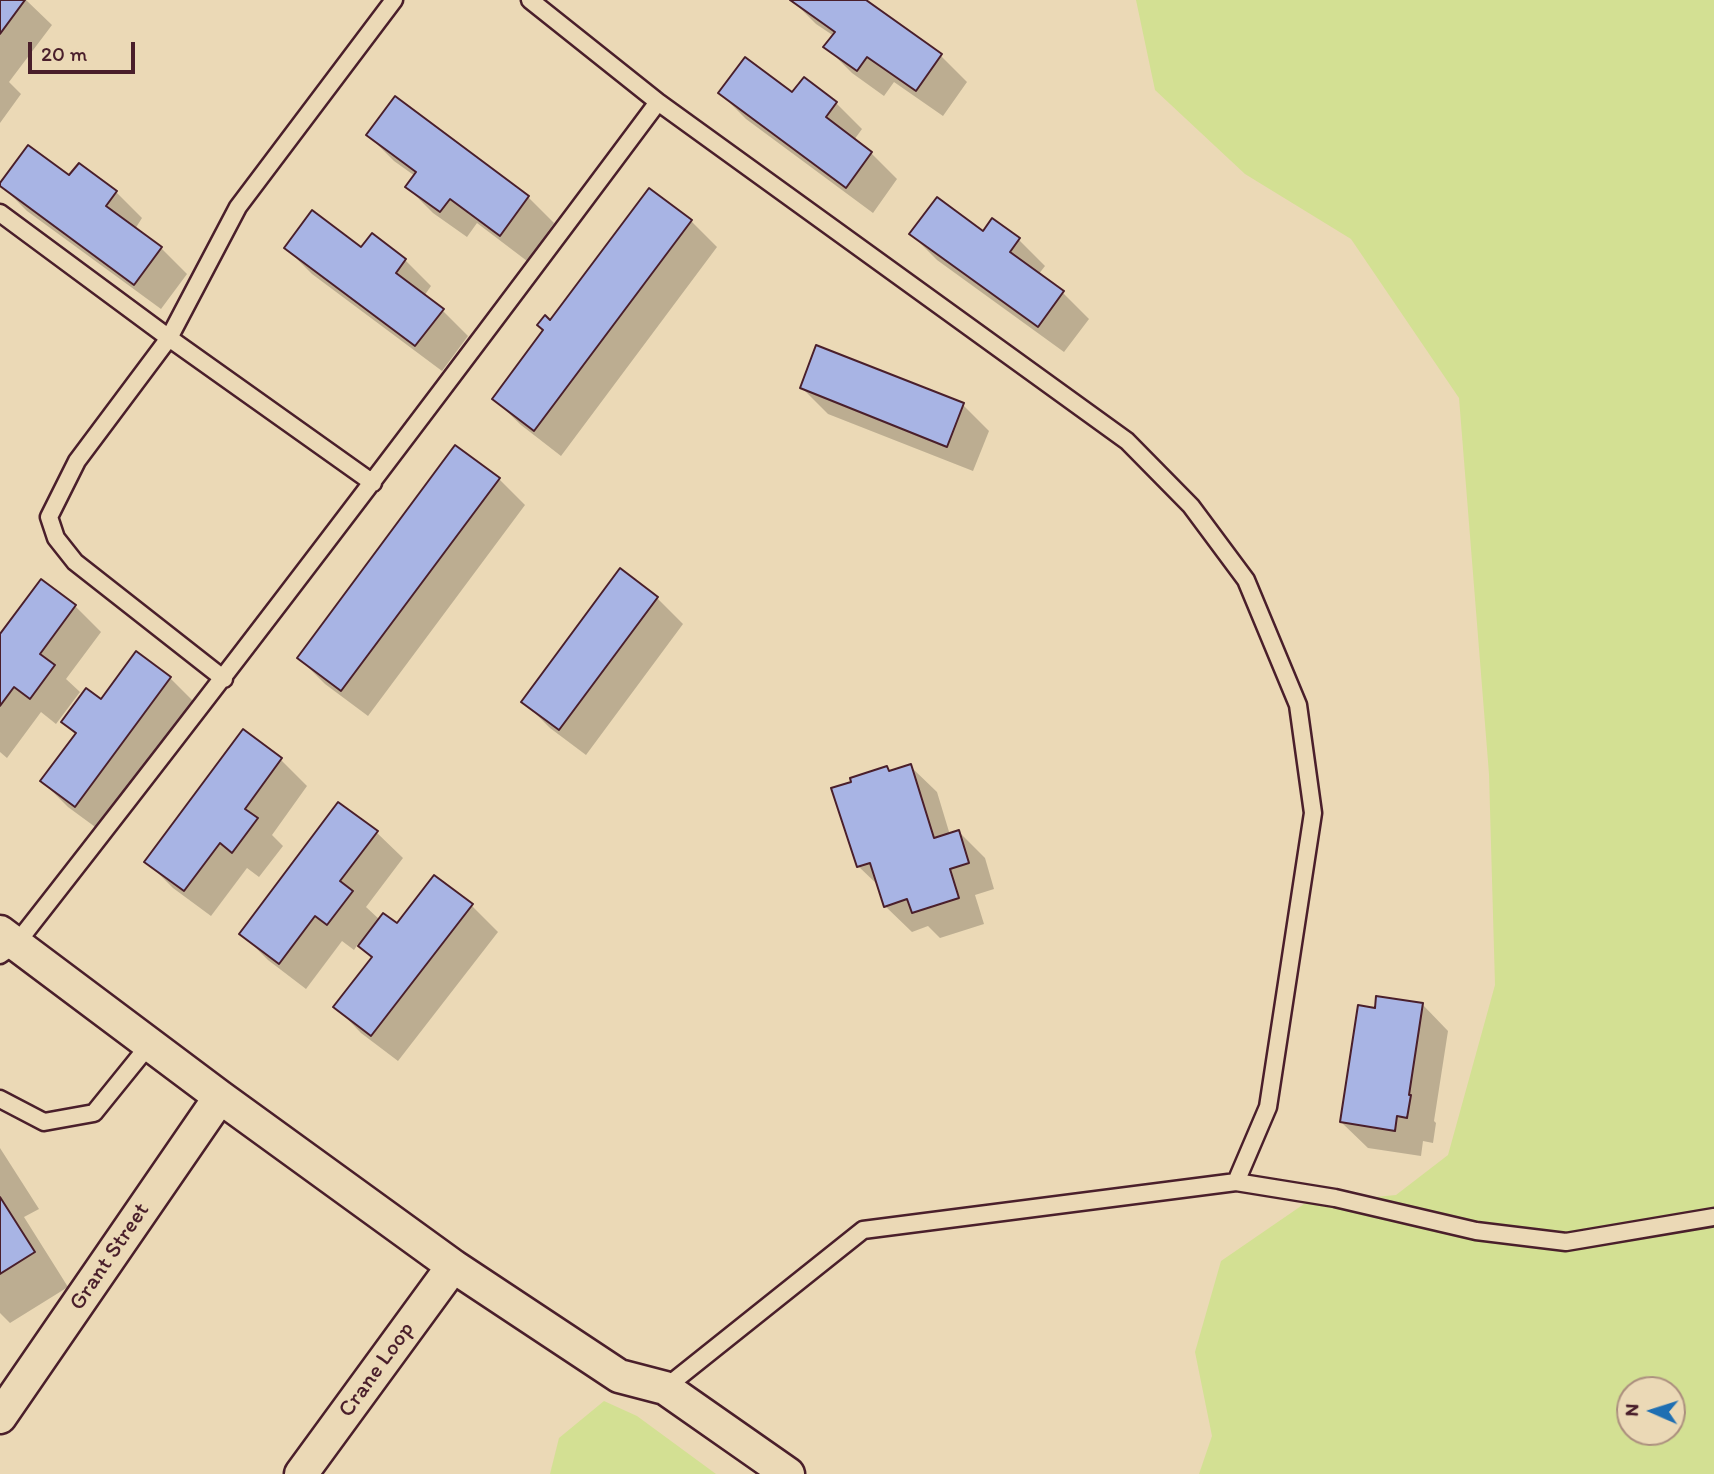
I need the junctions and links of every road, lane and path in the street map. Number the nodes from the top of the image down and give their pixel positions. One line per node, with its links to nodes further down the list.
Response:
1 (394, 0): 5 (lane)
2 (530, 0): 3 (lane)
3 (658, 102): 6 (lane); 12 (lane)
4 (0, 213): 5 (lane)
5 (169, 338): 6 (lane); 7 (lane)
6 (373, 483): 7 (lane)
7 (224, 679): 8 (lane)
8 (5, 943): 9 (street)
9 (149, 1045): 10 (street); 11 (lane)
10 (220, 1097): 14 (street); 16 (street, Grant Street)
11 (0, 1099)
12 (1236, 1182): 13 (lane); 15 (lane)
13 (1714, 1217)
14 (453, 1266): 15 (street); 17 (street, Crane Loop)
15 (666, 1388): 18 (street)
16 (0, 1417)
17 (301, 1474)
18 (788, 1474)

